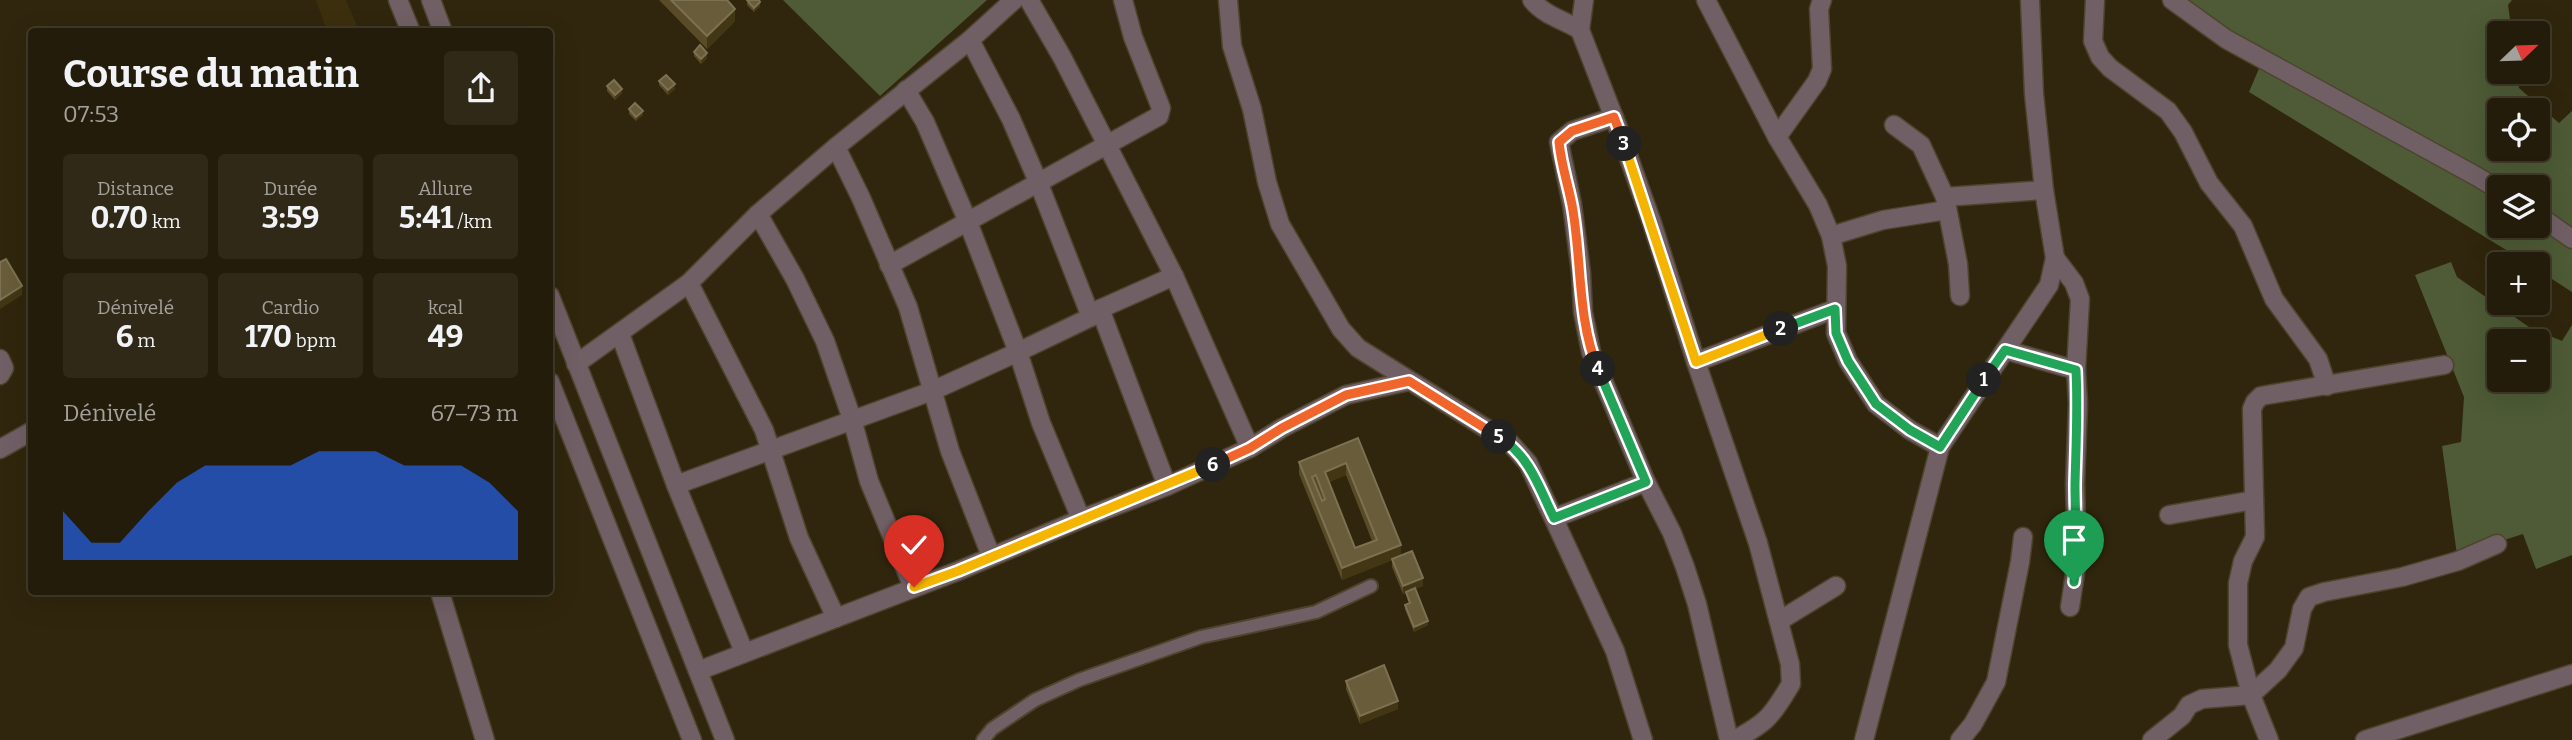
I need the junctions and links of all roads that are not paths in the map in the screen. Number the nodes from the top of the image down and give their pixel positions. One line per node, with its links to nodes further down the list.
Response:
1 (398, 0): 14 (street)
2 (431, 0): 15 (street)
3 (1014, 0): 17 (street)
4 (1029, 0): 22 (street)
5 (1123, 0): 22 (street)
6 (1228, 0): 50 (street)
7 (1532, 0): 16 (street)
8 (1584, 0): 16 (street)
9 (1706, 0): 21 (street)
10 (1822, 0): 21 (street)
11 (2030, 0): 26 (street)
12 (2095, 0): 51 (street)
13 (2172, 0): 24 (street)
14 (409, 28)
15 (442, 28)
16 (1580, 30): 19 (street)
17 (970, 40): 18 (street); 25 (street)
18 (906, 90): 23 (street); 29 (street)
19 (1614, 117): 45 (street); 60 (street)
20 (1894, 125): 27 (street)
21 (1777, 137): 31 (street)
22 (1107, 145): 25 (street); 35 (street)
23 (836, 147): 28 (street); 34 (street)
24 (2487, 183)
25 (1039, 184): 29 (street); 40 (street)
26 (2044, 190): 27 (street); 33 (street)
27 (1946, 204): 31 (street); 37 (street)
28 (758, 214): 36 (street); 54 (street)
29 (968, 222): 34 (street); 43 (street)
30 (2550, 223): 32 (street)
31 (1832, 236): 39 (street)
32 (2572, 239)
33 (2055, 258): 42 (street); 48 (street)
34 (889, 265): 53 (street)
35 (1174, 276): 40 (street); 57 (street)
36 (689, 283): 41 (street); 59 (street)
37 (1959, 296)
38 (553, 304): 46 (street)
39 (1835, 309): 45 (street); 56 (street)
40 (1095, 313): 43 (street); 62 (street)
41 (620, 334): 46 (street); 61 (street)
42 (2005, 350): 48 (street); 56 (street)
43 (1018, 352): 53 (street); 66 (street)
44 (0, 359): 49 (street)
45 (1696, 362): 76 (street)
46 (576, 364): 78 (street)
47 (2444, 365): 51 (street)
48 (2076, 370): 74 (street)
49 (0, 375)
50 (1409, 381): 57 (street); 65 (street)
51 (2327, 386): 63 (street)
52 (553, 390): 82 (street)
53 (932, 390): 54 (street); 69 (street)
54 (852, 419): 59 (street); 72 (street)
55 (28, 433): 58 (street)
56 (1940, 447): 88 (street)
57 (1250, 448): 62 (street)
58 (0, 449)
59 (772, 450): 61 (street); 75 (street)
60 (1646, 482): 65 (street); 86 (street)
61 (677, 485): 77 (street)
62 (1167, 486): 66 (street)
63 (2254, 500): 64 (street); 80 (street)
64 (2169, 515)
65 (1554, 518): 85 (street)
66 (1082, 519): 69 (street)
67 (2023, 537): 89 (street)
68 (2497, 544): 80 (street)
69 (991, 556): 72 (street)
70 (1371, 586): 84 (lane)
71 (1836, 586): 76 (street)
72 (914, 587): 75 (street)
73 (441, 595): 81 (street)
74 (2070, 607)
75 (836, 618): 77 (street)
76 (1779, 621): 87 (street)
77 (744, 652): 78 (street)
78 (698, 671): 83 (street)
79 (2572, 674): 92 (street)
80 (2251, 695): 90 (street); 91 (street)
81 (485, 740)
82 (692, 740)
83 (725, 740)
84 (983, 740)
85 (1643, 740)
86 (1729, 740)
87 (1735, 740)
88 (1864, 740)
89 (1960, 740)
90 (2152, 740)
91 (2269, 740)
92 (2365, 740)

